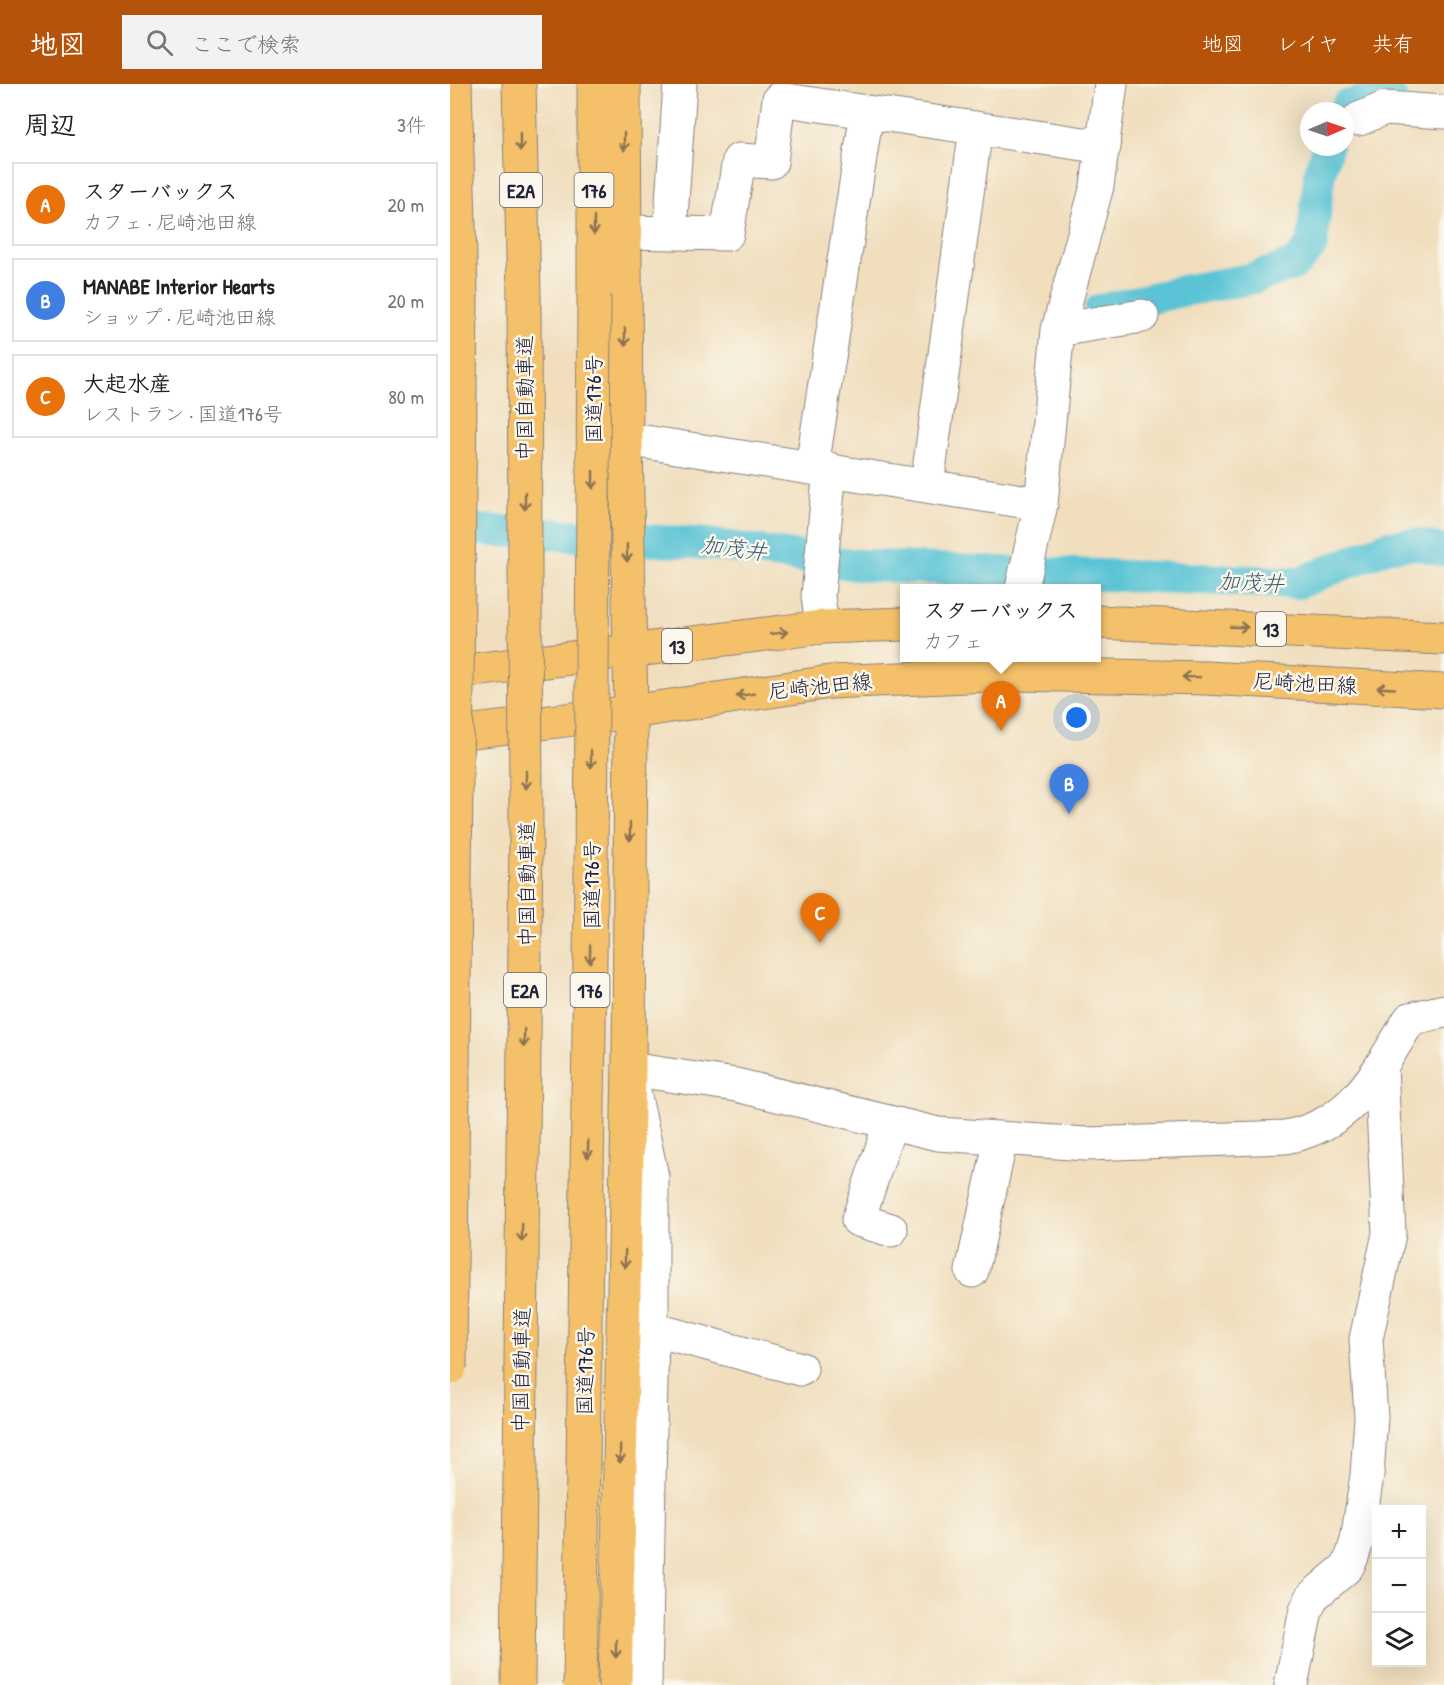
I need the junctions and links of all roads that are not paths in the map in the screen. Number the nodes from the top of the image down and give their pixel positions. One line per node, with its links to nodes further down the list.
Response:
1 (455, 84): 38 (main road, bridge)
2 (519, 84): 40 (main road, 中国自動車道 / E2A, one-way to 40, bridge)
3 (594, 84): 41 (main road, 国道176号 / 176, one-way to 41, bridge)
4 (624, 84): 12 (main road, one-way to 12)
5 (680, 84): 13 (street)
6 (1111, 84): 11 (street)
7 (867, 112): 10 (street); 13 (street); 17 (street)
8 (1444, 112): 9 (street)
9 (1359, 118)
10 (976, 128): 11 (street); 18 (street)
11 (1104, 147): 15 (street)
12 (624, 232): 13 (street); 16 (main road, one-way to 16)
13 (670, 232)
14 (1142, 316): 15 (street)
15 (1058, 330): 19 (street)
16 (626, 439): 17 (street); 25 (main road, one-way to 25)
17 (821, 468): 18 (street); 23 (street)
18 (927, 485): 19 (street)
19 (1041, 504): 20 (street)
20 (1023, 584)
21 (1101, 622): 24 (main road, 13, one-way to 24)
22 (900, 624): 23 (main road, 13)
23 (822, 627): 25 (main road, 13, one-way to 23)
24 (1444, 638)
25 (629, 652): 26 (main road, 13); 28 (main road)
26 (450, 673)
27 (1444, 692): 28 (main road, 尼崎池田線, one-way to 28)
28 (631, 712): 29 (main road, 尼崎池田線); 32 (main road, one-way to 32)
29 (450, 734)
30 (1444, 1011): 31 (street)
31 (1381, 1066): 34 (street); 44 (street)
32 (629, 1069): 33 (street); 37 (street); 42 (main road, one-way to 42)
33 (890, 1124): 34 (street); 35 (street)
34 (1001, 1139): 36 (street)
35 (891, 1230)
36 (972, 1271)
37 (652, 1329): 39 (street); 43 (street)
38 (450, 1368)
39 (801, 1369)
40 (518, 1685)
41 (580, 1685)
42 (615, 1685)
43 (645, 1685)
44 (1292, 1685)

